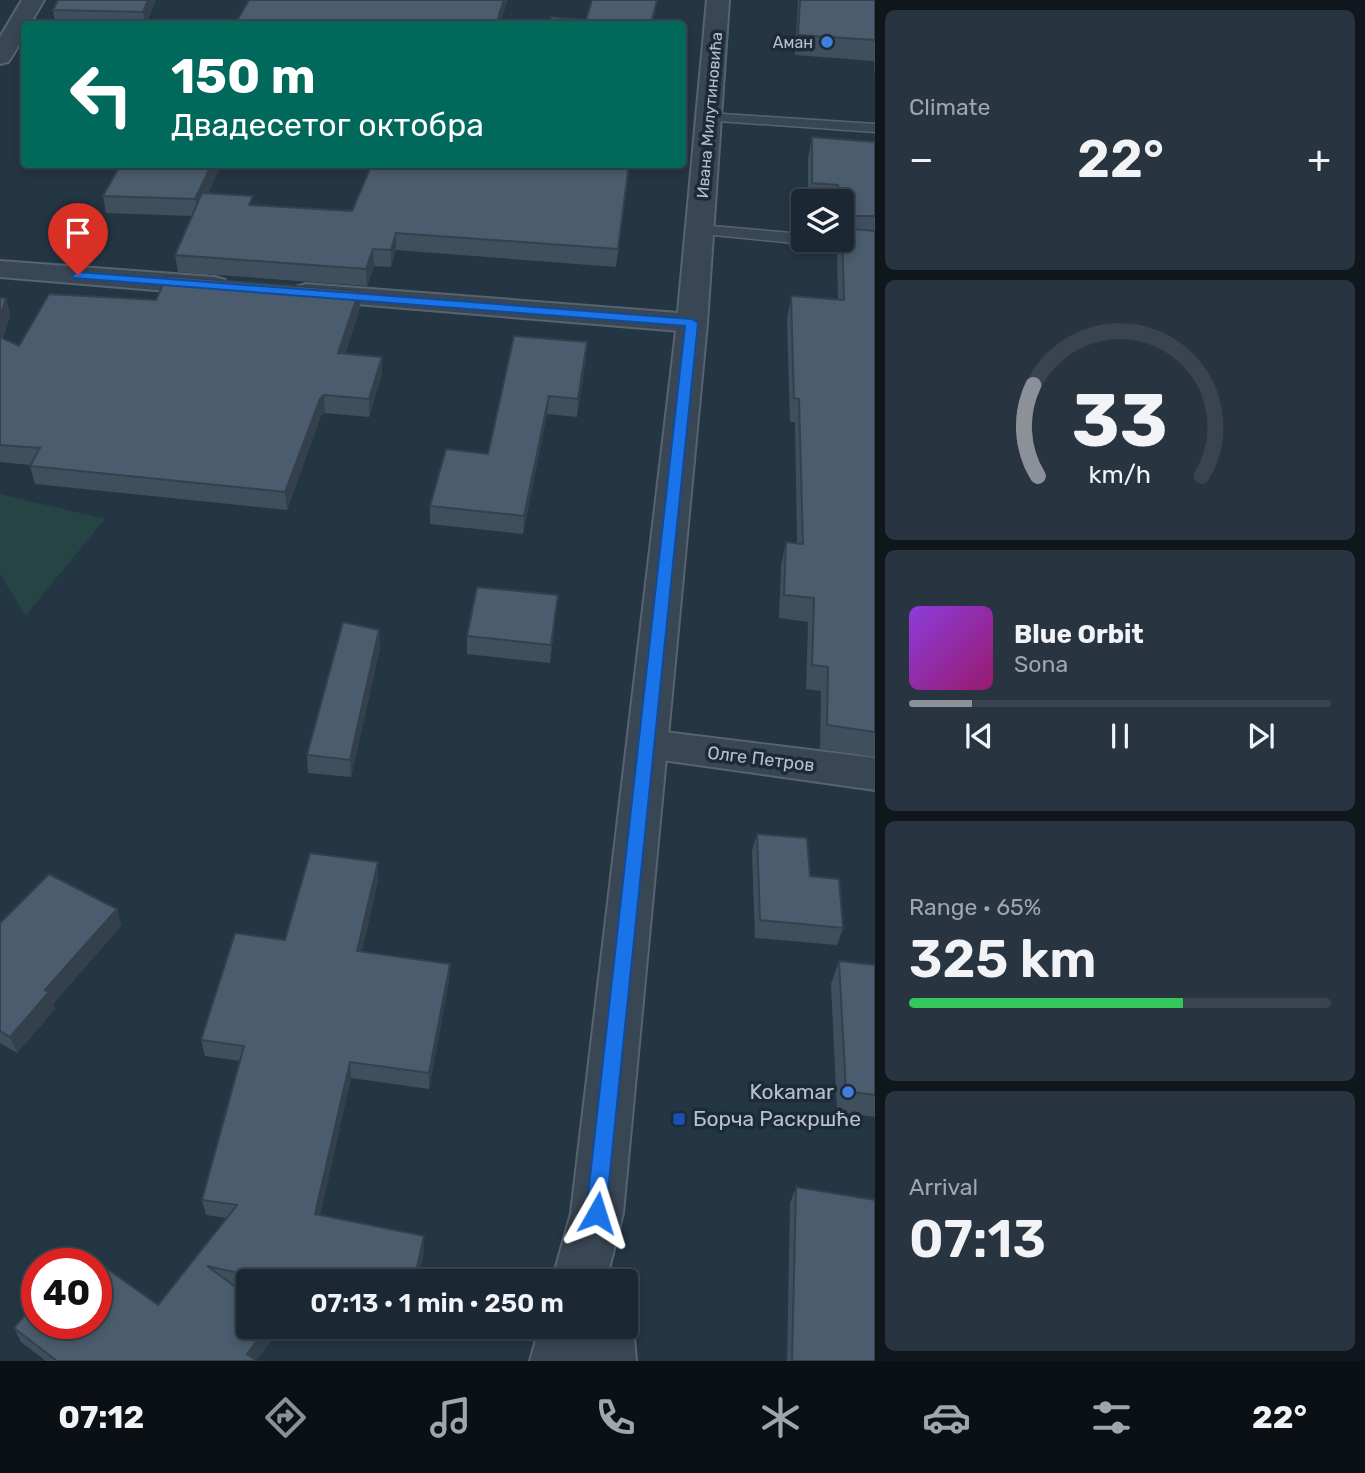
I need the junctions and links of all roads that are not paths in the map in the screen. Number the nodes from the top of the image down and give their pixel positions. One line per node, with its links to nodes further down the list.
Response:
1 (33, 0): 3 (street)
2 (718, 0): 4 (street, Ивана Милутиновића)
3 (0, 57)
4 (708, 117): 5 (lane); 6 (street, Ивана Милутиновића)
5 (875, 128)
6 (699, 230): 7 (lane); 13 (street, Ивана Милутиновића)
7 (791, 239)
8 (854, 244): 9 (lane)
9 (875, 246)
10 (0, 269): 11 (street)
11 (243, 288)
12 (283, 291): 13 (street)
13 (692, 323): 14 (street, Ивана Милутиновића)
14 (648, 745): 15 (street, Олге Петров); 16 (street, Ивана Милутиновића)
15 (875, 774)
16 (597, 1213): 17 (street, Ивана Милутиновића); 18 (street, Ивана Милутиновића)
17 (582, 1269)
18 (601, 1269)
19 (564, 1339): 21 (street)
20 (607, 1339): 22 (street)
21 (558, 1361)
22 (608, 1361)

